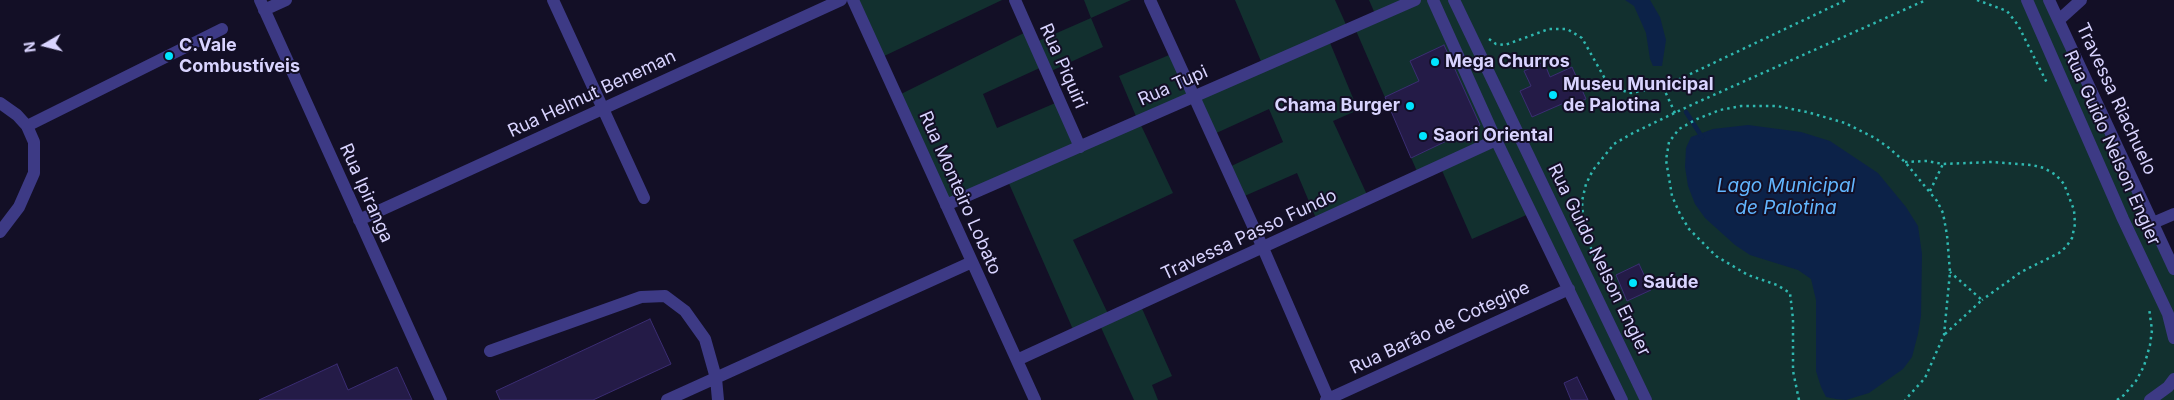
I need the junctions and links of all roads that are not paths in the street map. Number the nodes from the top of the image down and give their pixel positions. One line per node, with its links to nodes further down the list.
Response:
1 (286, 0): 13 (street)
2 (553, 0): 18 (street)
3 (840, 0): 18 (street, Rua Helmut Beneman)
4 (853, 0): 23 (street, Rua Monteiro Lobato)
5 (1015, 0): 21 (street, Rua Piquiri)
6 (1150, 0): 16 (street)
7 (1415, 0): 16 (street, Rua Tupi)
8 (1433, 0): 20 (street)
9 (1454, 0): 43 (street, Rua Guido Nelson Engler)
10 (2027, 0): 32 (street, Rua Guido Nelson Engler)
11 (2049, 0): 14 (street, Travessa Riachuelo)
12 (2081, 0): 14 (street)
13 (262, 5): 25 (street, Rua Ipiranga)
14 (2060, 19): 26 (street, Travessa Riachuelo)
15 (222, 29): 19 (street)
16 (1194, 97): 21 (street, Rua Tupi); 28 (street)
17 (0, 104): 19 (street)
18 (603, 109): 22 (street); 25 (street, Rua Helmut Beneman)
19 (27, 126): 27 (street)
20 (1496, 140): 28 (street, Travessa Passo Fundo); 31 (street)
21 (1080, 146): 23 (street, Rua Tupi)
22 (644, 198)
23 (946, 205): 29 (street, Rua Monteiro Lobato)
24 (2174, 214): 26 (street)
25 (359, 220): 37 (street, Rua Ipiranga)
26 (2154, 223): 30 (street, Travessa Riachuelo)
27 (0, 232)
28 (1263, 248): 34 (street, Travessa Passo Fundo); 41 (street)
29 (972, 262): 34 (street, Rua Monteiro Lobato); 35 (street)
30 (2174, 269)
31 (1569, 289): 41 (street, Rua Barão de Cotegipe); 42 (street)
32 (2174, 338)
33 (490, 351): 35 (street)
34 (1017, 360): 40 (street, Rua Monteiro Lobato)
35 (716, 378): 38 (street); 39 (street)
36 (2174, 379): 44 (street)
37 (441, 400)
38 (667, 400)
39 (718, 400)
40 (1035, 400)
41 (1328, 400)
42 (1622, 400)
43 (1646, 400)
44 (2150, 400)

